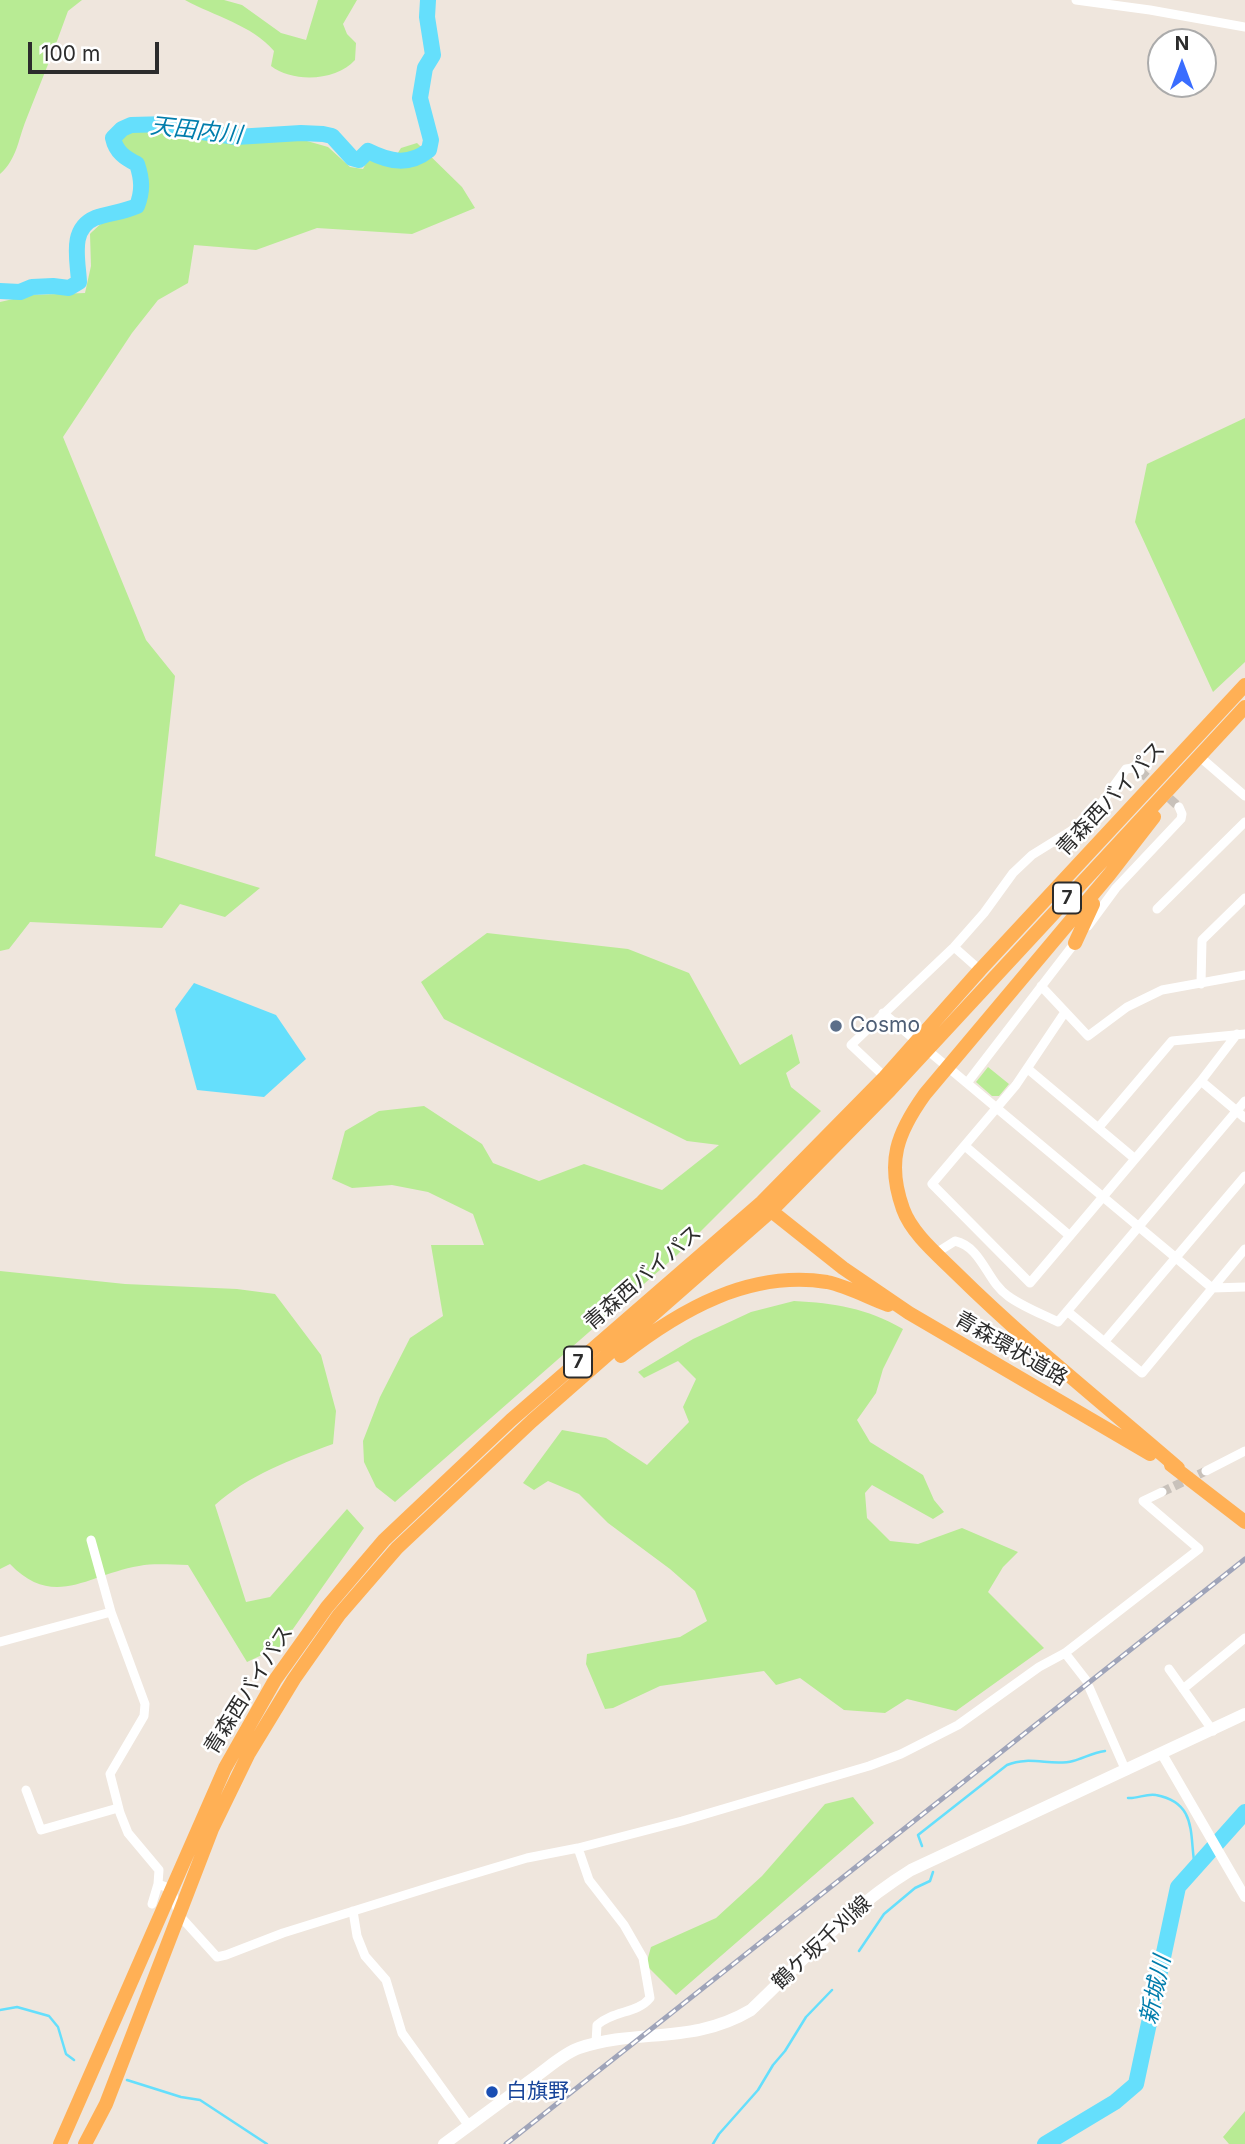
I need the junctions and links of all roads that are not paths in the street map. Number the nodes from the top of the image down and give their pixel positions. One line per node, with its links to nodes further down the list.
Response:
1 (1076, 0): 2 (street)
2 (1245, 27)
3 (1245, 685): 15 (highway, 青森西バイパス / 7)
4 (1245, 707): 5 (highway, 青森西バイパス / 7)
5 (1199, 757): 7 (street); 10 (highway); 22 (highway, 青森西バイパス / 7)
6 (1140, 771): 14 (street)
7 (1245, 796)
8 (1178, 807): 13 (street)
9 (1245, 821): 12 (street)
10 (1110, 876): 13 (highway); 40 (highway)
11 (1245, 898): 17 (street)
12 (1157, 909)
13 (1075, 943): 18 (street)
14 (954, 947): 15 (street); 20 (street)
15 (980, 970): 22 (highway, 青森西バイパス / 7)
16 (1245, 975): 17 (street)
17 (1201, 984): 19 (street)
18 (1041, 986): 19 (street); 25 (street)
19 (1065, 1012): 23 (street)
20 (883, 1013): 22 (street); 24 (street)
21 (1241, 1034): 26 (street); 31 (street)
22 (921, 1045): 24 (highway, 青森西バイパス / 7); 25 (street); 36 (highway, 青森西バイパス / 7)
23 (1028, 1069): 28 (street); 31 (street)
24 (885, 1077): 36 (highway, 青森西バイパス / 7)
25 (964, 1079): 28 (street)
26 (1201, 1080): 29 (street); 33 (street)
27 (1245, 1101): 29 (street)
28 (995, 1109): 32 (street); 35 (street)
29 (1237, 1111): 30 (street); 37 (street)
30 (1245, 1118)
31 (1099, 1127): 33 (street)
32 (965, 1146): 38 (street); 38 (street)
33 (1134, 1158): 35 (street)
34 (1245, 1176): 41 (street)
35 (1102, 1197): 37 (street); 38 (street)
36 (766, 1207): 45 (highway, 青森環状道路); 47 (highway, 青森西バイパス / 7); 67 (highway, 青森西バイパス / 7)
37 (1139, 1228): 41 (street); 44 (street)
38 (1070, 1236)
39 (1245, 1249): 43 (street)
40 (936, 1253): 44 (street); 49 (highway)
41 (1175, 1259): 43 (street); 46 (street)
42 (1245, 1287): 43 (street)
43 (1212, 1288): 46 (street)
44 (1067, 1311): 46 (street)
45 (909, 1313): 47 (highway); 49 (highway, 青森環状道路)
46 (1105, 1341)
47 (532, 1421): 71 (highway, 青森西バイパス / 7)
48 (1245, 1451): 50 (street)
49 (1178, 1468): 52 (highway, 青森環状道路)
50 (1206, 1471)
51 (1162, 1492): 57 (street)
52 (1245, 1522)
53 (91, 1540): 54 (street)
54 (111, 1612): 56 (street); 65 (street)
55 (1245, 1638): 59 (street)
56 (0, 1643)
57 (1065, 1653): 63 (street); 66 (street)
58 (1169, 1669): 59 (street)
59 (1183, 1689): 61 (street)
60 (1245, 1714): 61 (main road, 鶴ケ坂千刈線)
61 (1213, 1731): 62 (main road, 鶴ケ坂千刈線)
62 (1162, 1754): 63 (main road, 鶴ケ坂千刈線); 68 (street)
63 (1126, 1771): 72 (main road, 鶴ケ坂千刈線)
64 (26, 1790): 65 (street)
65 (118, 1808): 67 (street)
66 (578, 1849): 70 (street); 72 (street)
67 (165, 1886): 69 (street); 71 (street); 74 (highway, 青森西バイパス / 7)
68 (1245, 1897)
69 (152, 1904)
70 (353, 1911): 71 (street); 73 (street)
71 (179, 1914): 75 (highway, 青森西バイパス / 7)
72 (599, 2043): 73 (main road, 鶴ケ坂千刈線)
73 (469, 2126): 76 (main road, 鶴ケ坂千刈線)
74 (61, 2144)
75 (85, 2144)
76 (443, 2144)

